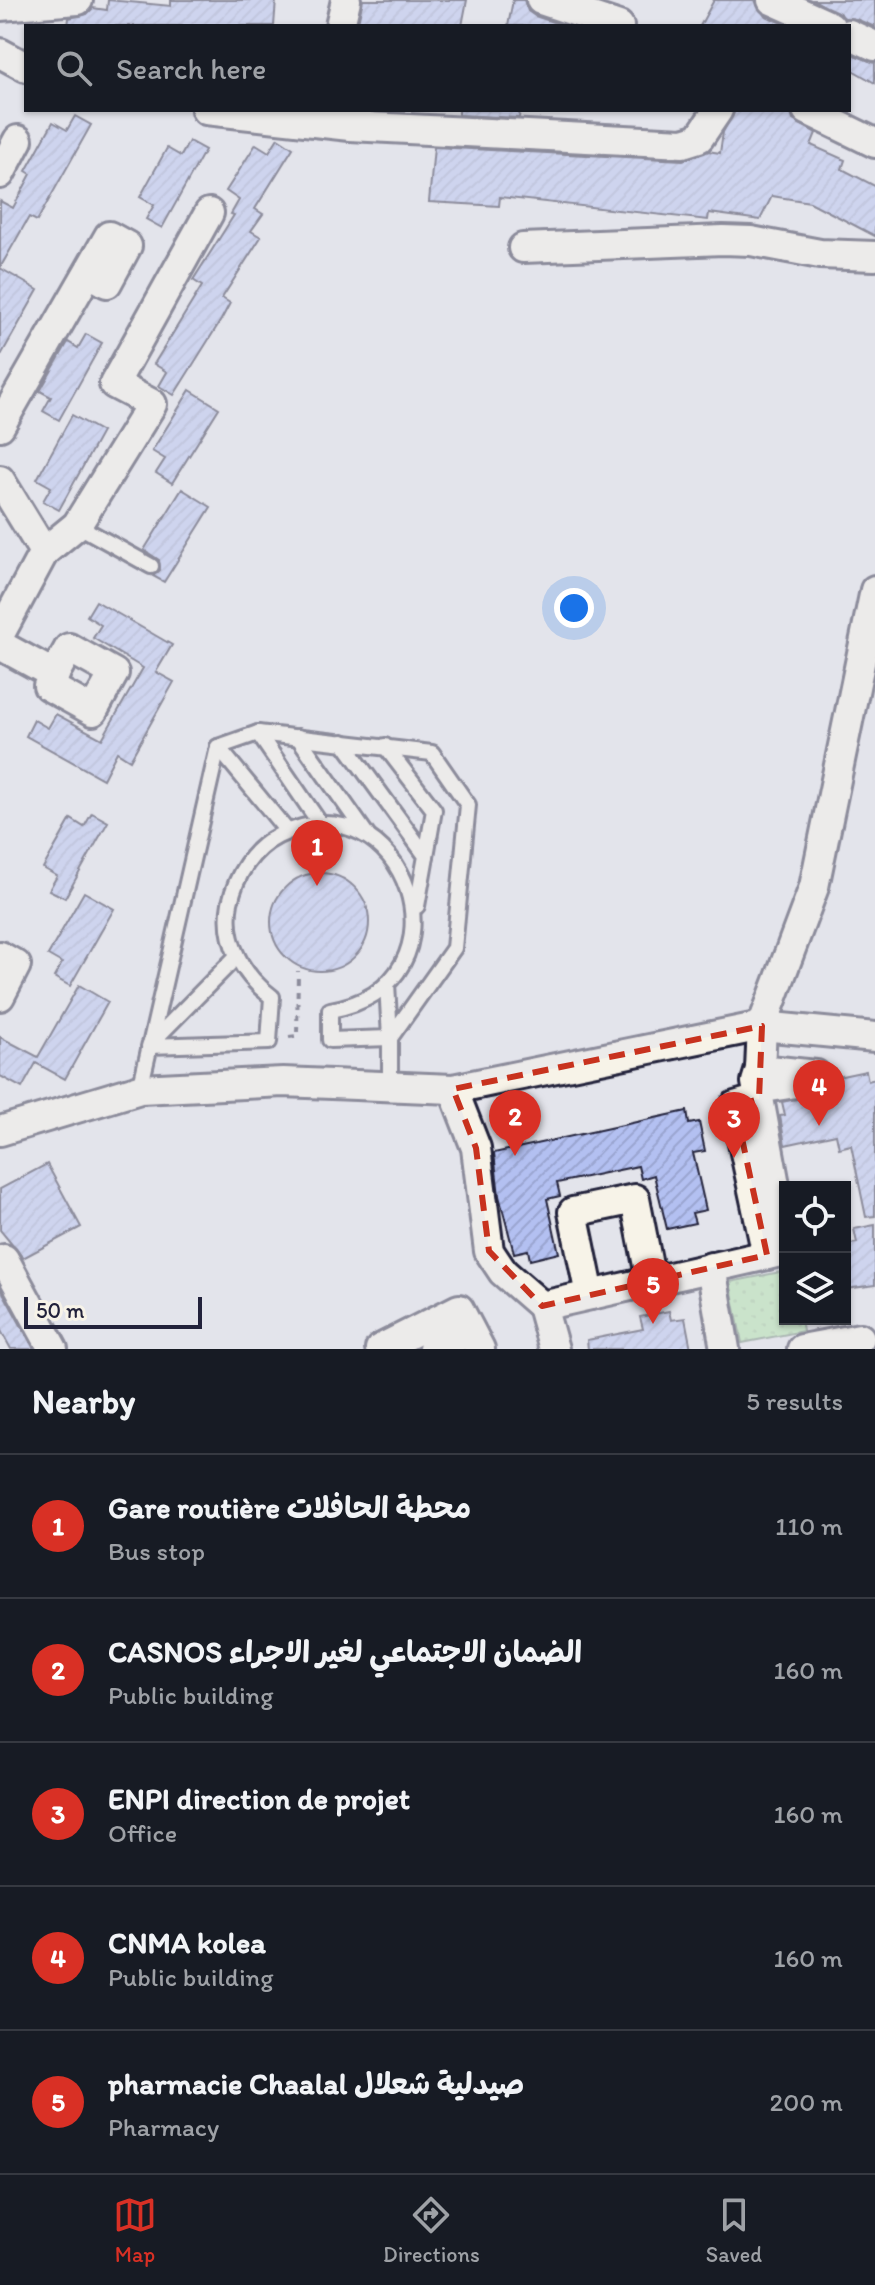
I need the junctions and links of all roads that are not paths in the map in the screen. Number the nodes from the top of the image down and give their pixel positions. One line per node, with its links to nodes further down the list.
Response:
1 (78, 0): 5 (street)
2 (346, 0): 6 (street)
3 (541, 0): 7 (street)
4 (772, 0): 8 (street)
5 (0, 6)
6 (340, 24)
7 (613, 24)
8 (826, 24)
9 (851, 35): 10 (street)
10 (875, 46)
11 (0, 53): 12 (street)
12 (24, 66)
13 (252, 112): 16 (street)
14 (717, 112): 16 (street)
15 (811, 112): 18 (street)
16 (321, 115)
17 (18, 140): 19 (street)
18 (875, 143)
19 (0, 174)
20 (209, 213): 26 (street)
21 (523, 248): 22 (street)
22 (875, 256)
23 (89, 272): 24 (street)
24 (0, 426)
25 (0, 480): 27 (street)
26 (77, 525): 27 (street); 28 (lane)
27 (44, 552): 30 (street)
28 (151, 566)
29 (875, 590): 47 (street)
30 (0, 634)
31 (0, 645): 32 (street)
32 (55, 675)
33 (258, 733): 34 (lane); 37 (lane); 38 (lane)
34 (298, 737): 35 (lane); 40 (lane)
35 (343, 742): 36 (lane); 41 (lane)
36 (385, 746): 41 (lane); 49 (lane)
37 (218, 747): 39 (lane); 50 (lane)
38 (321, 825): 39 (lane); 40 (lane)
39 (287, 831): 44 (lane)
40 (370, 838): 42 (lane)
41 (426, 856): 42 (lane)
42 (414, 924): 45 (lane)
43 (0, 956): 46 (street)
44 (237, 956): 50 (lane); 50 (lane)
45 (387, 983): 49 (lane); 49 (lane)
46 (0, 996)
47 (762, 1026): 48 (street); 51 (street); 54 (street)
48 (875, 1037)
49 (390, 1038): 52 (lane)
50 (149, 1046): 53 (lane)
51 (759, 1086): 56 (street); 57 (street)
52 (390, 1087): 53 (street); 54 (street)
53 (140, 1089): 55 (street)
54 (453, 1089): 62 (street)
55 (0, 1131)
56 (779, 1191)
57 (779, 1248): 59 (street)
58 (1, 1257): 66 (street)
59 (711, 1267): 60 (street); 69 (street)
60 (651, 1281): 61 (street); 61 (street)
61 (590, 1295): 62 (street)
62 (542, 1306): 68 (street)
63 (860, 1338): 70 (street)
64 (475, 1340): 65 (street); 67 (street)
65 (390, 1347)
66 (53, 1349)
67 (433, 1349)
68 (554, 1349)
69 (725, 1349)
70 (802, 1349)

